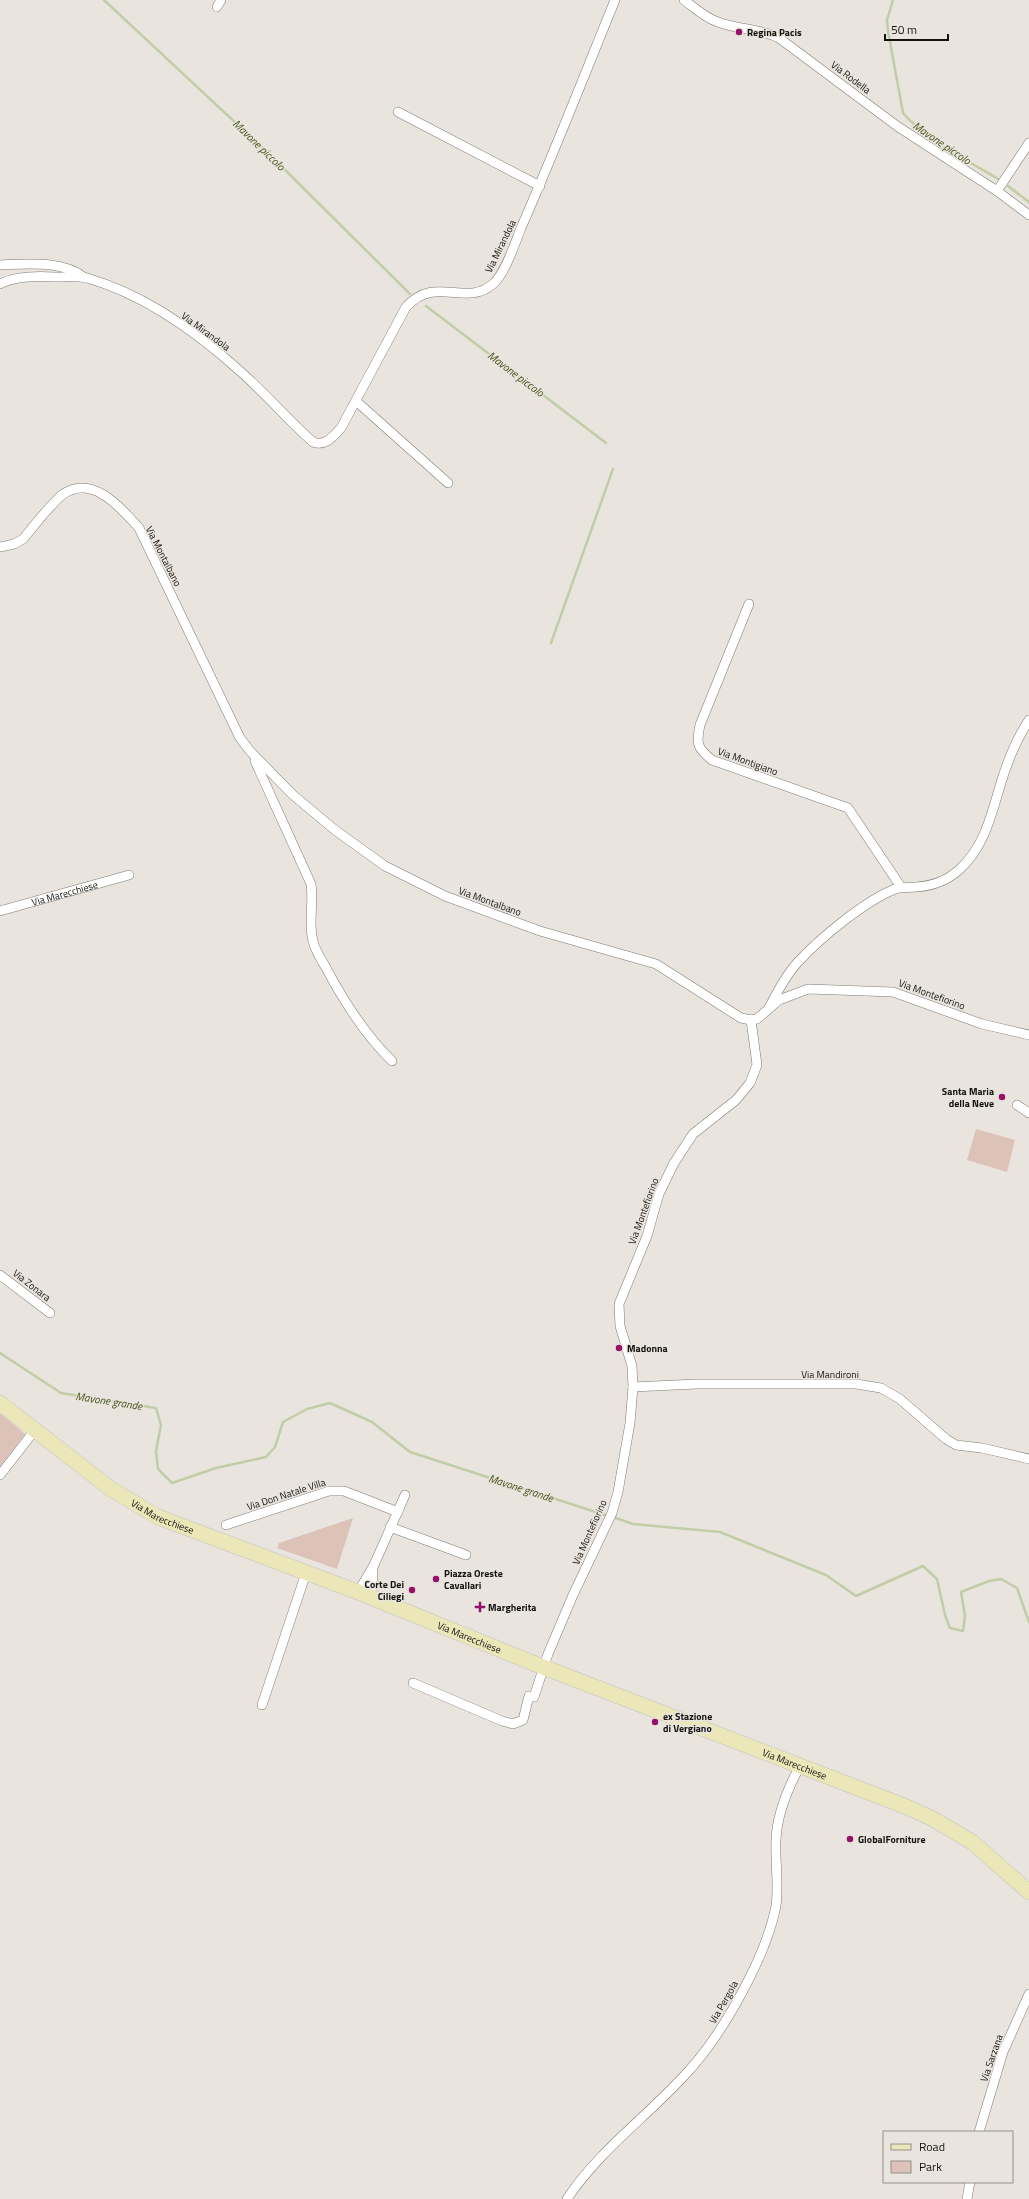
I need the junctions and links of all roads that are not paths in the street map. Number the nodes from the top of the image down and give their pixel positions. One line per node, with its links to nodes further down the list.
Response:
1 (615, 0): 5 (street, Via Mirandola)
2 (684, 0): 6 (street, Via Rodella)
3 (398, 112): 5 (street)
4 (1029, 143): 6 (street)
5 (540, 186): 11 (street, Via Mirandola)
6 (997, 191): 7 (street, Via Rodella)
7 (1029, 215)
8 (0, 265): 9 (street)
9 (85, 278): 10 (street, Via Mirandola); 11 (street, Via Mirandola)
10 (0, 284)
11 (356, 401): 12 (street)
12 (448, 483)
13 (0, 546): 16 (street, Via Montalbano)
14 (749, 604): 18 (street, Via Montigiano)
15 (1029, 720): 18 (street)
16 (250, 751): 21 (street, Via Montalbano); 23 (street, Via Montalbano)
17 (129, 875): 19 (street, Via Marecchiese)
18 (901, 888): 20 (street)
19 (0, 911)
20 (769, 1008): 21 (street, Via Montefiorino); 22 (street, Via Montefiorino)
21 (751, 1020): 28 (street, Via Montefiorino)
22 (1029, 1035)
23 (392, 1061)
24 (1017, 1105): 25 (street)
25 (1029, 1113)
26 (0, 1275): 27 (street, Via Zonara)
27 (50, 1313)
28 (633, 1387): 31 (street, Via Mandironi); 40 (street, Via Montefiorino)
29 (0, 1402): 30 (main road, Via Marecchiese)
30 (35, 1430): 32 (street); 38 (main road, Via Marecchiese)
31 (1029, 1459)
32 (0, 1475)
33 (405, 1495): 34 (street)
34 (398, 1512): 35 (street, Via Don Natale Villa); 36 (street)
35 (226, 1525)
36 (390, 1527): 37 (street); 39 (street)
37 (466, 1555)
38 (306, 1573): 39 (main road, Via Marecchiese); 42 (street)
39 (363, 1594): 40 (main road, Via Marecchiese)
40 (543, 1667): 41 (street); 43 (main road, Via Marecchiese)
41 (413, 1683)
42 (262, 1705)
43 (800, 1766): 44 (main road, Via Marecchiese); 48 (street, Via Pergola)
44 (1029, 1892)
45 (1029, 1994): 46 (street, Via Sarzana)
46 (979, 2131)
47 (970, 2183): 49 (street)
48 (567, 2199)
49 (967, 2199)

